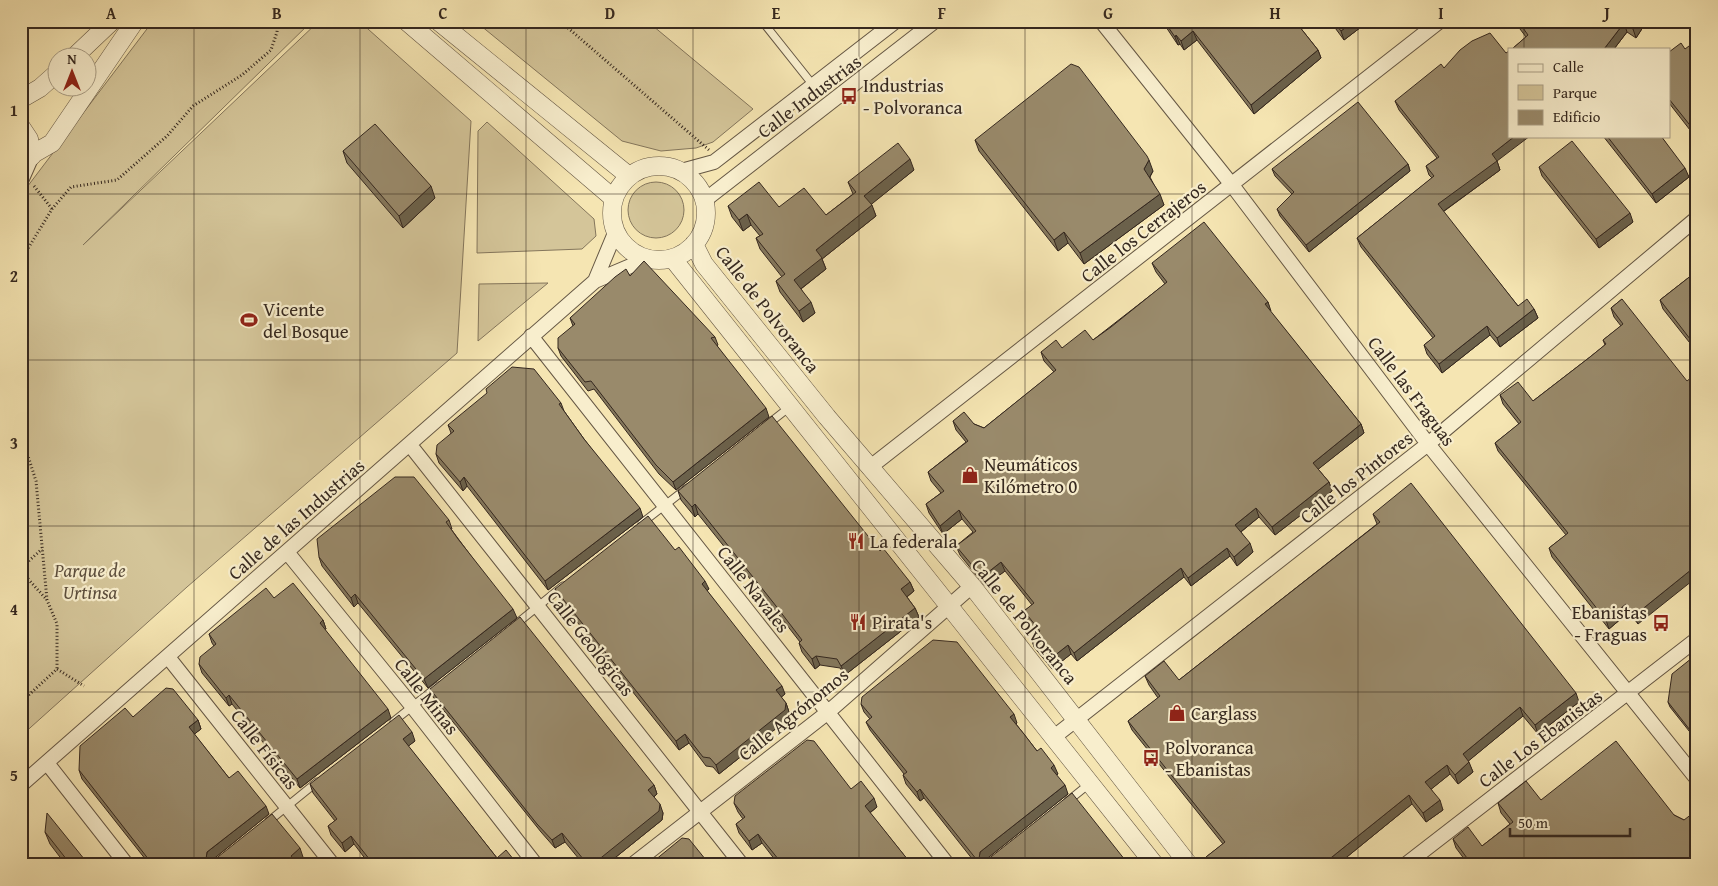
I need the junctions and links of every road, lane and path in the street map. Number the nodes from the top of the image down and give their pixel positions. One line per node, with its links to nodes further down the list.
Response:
1 (112, 21): 12 (street)
2 (135, 21): 18 (street)
3 (278, 21): 24 (path)
4 (406, 21): 22 (street)
5 (438, 21): 20 (street)
6 (560, 21): 17 (path)
7 (762, 21): 14 (lane)
8 (896, 21): 14 (street, Calle Industrias)
9 (935, 21): 23 (street, Calle Industrias)
10 (1101, 21): 21 (street, Calle las Fraguas)
11 (1440, 21): 21 (street, Calle los Cerrajeros)
12 (84, 48)
13 (48, 81): 15 (street)
14 (813, 84): 17 (street, Calle Industrias)
15 (21, 99)
16 (21, 127): 18 (street)
17 (714, 162): 19 (street, Calle Industrias)
18 (25, 168): 24 (path)
19 (681, 171): 20 (street); 23 (street)
20 (630, 176): 22 (street)
21 (1232, 185): 36 (street, Calle las Fraguas); 38 (street, Calle los Cerrajeros)
22 (613, 198): 26 (street)
23 (705, 200): 27 (street)
24 (52, 209): 30 (path)
25 (1697, 218): 36 (street, Calle los Pintores)
26 (615, 233): 28 (street); 31 (street, Calle de las Industrias)
27 (694, 244): 29 (street); 38 (street, Calle de Polvoranca)
28 (647, 259): 29 (street); 31 (street, Calle de las Industrias)
29 (673, 259): 33 (street)
30 (21, 260)
31 (595, 281): 32 (street, Calle de las Industrias)
32 (531, 336): 37 (street, Calle de las Industrias); 40 (street, Calle Navales)
33 (791, 406): 34 (lane); 49 (street)
34 (761, 429)
35 (21, 434): 42 (path)
36 (1428, 444): 56 (street, Calle las Fraguas); 60 (street, Calle los Pintores)
37 (410, 445): 43 (street, Calle de las Industrias); 48 (street, Calle Geológicas)
38 (869, 468): 46 (street, Calle de Polvoranca)
39 (694, 482): 40 (lane)
40 (664, 506): 41 (lane); 59 (street, Calle Navales)
41 (634, 529)
42 (42, 549): 44 (path); 47 (path)
43 (287, 552): 52 (street, Calle de las Industrias); 58 (street, Calle Minas)
44 (21, 569): 47 (path)
45 (568, 582): 48 (lane)
46 (972, 586): 49 (street, Calle Agrónomos); 60 (street, Calle de Polvoranca)
47 (47, 600): 53 (path)
48 (538, 606): 50 (lane); 70 (street, Calle Geológicas)
49 (950, 607): 59 (street, Calle Agrónomos); 62 (street)
50 (509, 630)
51 (1697, 639): 56 (street, Calle Los Ebanistas)
52 (168, 657): 63 (street, Calle de las Industrias); 69 (street, Calle Físicas)
53 (56, 669): 55 (path); 57 (path)
54 (442, 683): 58 (lane)
55 (84, 686)
56 (1629, 693): 65 (street, Calle las Fraguas); 80 (street, Calle Los Ebanistas)
57 (21, 702)
58 (412, 706): 61 (lane); 74 (street, Calle Minas)
59 (827, 713): 70 (street, Calle Agrónomos); 77 (street, Calle Navales)
60 (1077, 719): 62 (street, Calle los Pintores); 79 (street, Calle de Polvoranca)
61 (390, 724)
62 (1054, 737): 66 (street)
63 (47, 763): 67 (street, Calle de las Industrias); 72 (street)
64 (324, 777): 69 (lane)
65 (1697, 779)
66 (1090, 783): 68 (lane); 78 (street)
67 (21, 785)
68 (1061, 806)
69 (287, 807): 71 (lane); 73 (street, Calle Físicas)
70 (700, 812): 75 (street, Calle Agrónomos); 76 (street, Calle Geológicas)
71 (265, 824)
72 (127, 865)
73 (333, 865)
74 (536, 865)
75 (632, 865)
76 (742, 865)
77 (948, 865)
78 (1155, 865)
79 (1188, 865)
80 (1405, 865)

